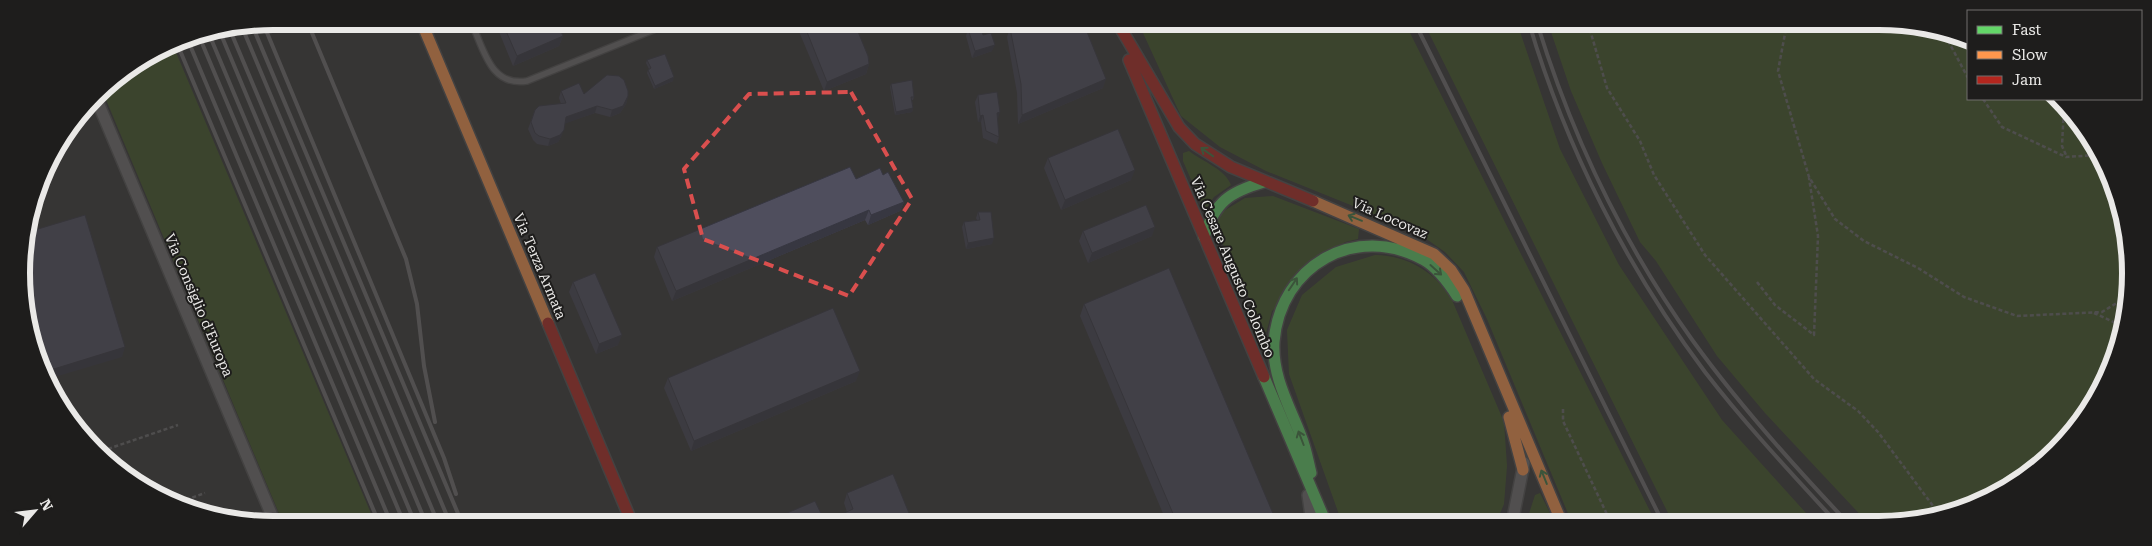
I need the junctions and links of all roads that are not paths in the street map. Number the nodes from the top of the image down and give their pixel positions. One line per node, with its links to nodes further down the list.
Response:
1 (424, 30): 14 (main road, Via Terza Armata)
2 (475, 30): 3 (lane)
3 (653, 30)
4 (1115, 30): 8 (main road, Via Cesare Augusto Colombo)
5 (1122, 30): 7 (main road, Via Locovaz, one-way to 5)
6 (98, 104): 13 (street, Via Consiglio d'Europa)
7 (1264, 182): 8 (main road); 9 (main road, Via Locovaz, one-way to 7)
8 (1204, 237): 11 (main road, Via Cesare Augusto Colombo)
9 (1526, 433): 10 (street); 18 (main road, Via Locovaz, one-way to 9)
10 (1523, 470): 12 (main road, Via Locovaz, one-way to 10); 17 (street)
11 (1305, 473): 12 (main road, Via Cesare Augusto Colombo); 15 (street)
12 (1317, 502): 16 (main road, Via Cesare Augusto Colombo)
13 (272, 516)
14 (629, 516)
15 (1311, 516)
16 (1323, 516)
17 (1513, 516)
18 (1559, 516)

